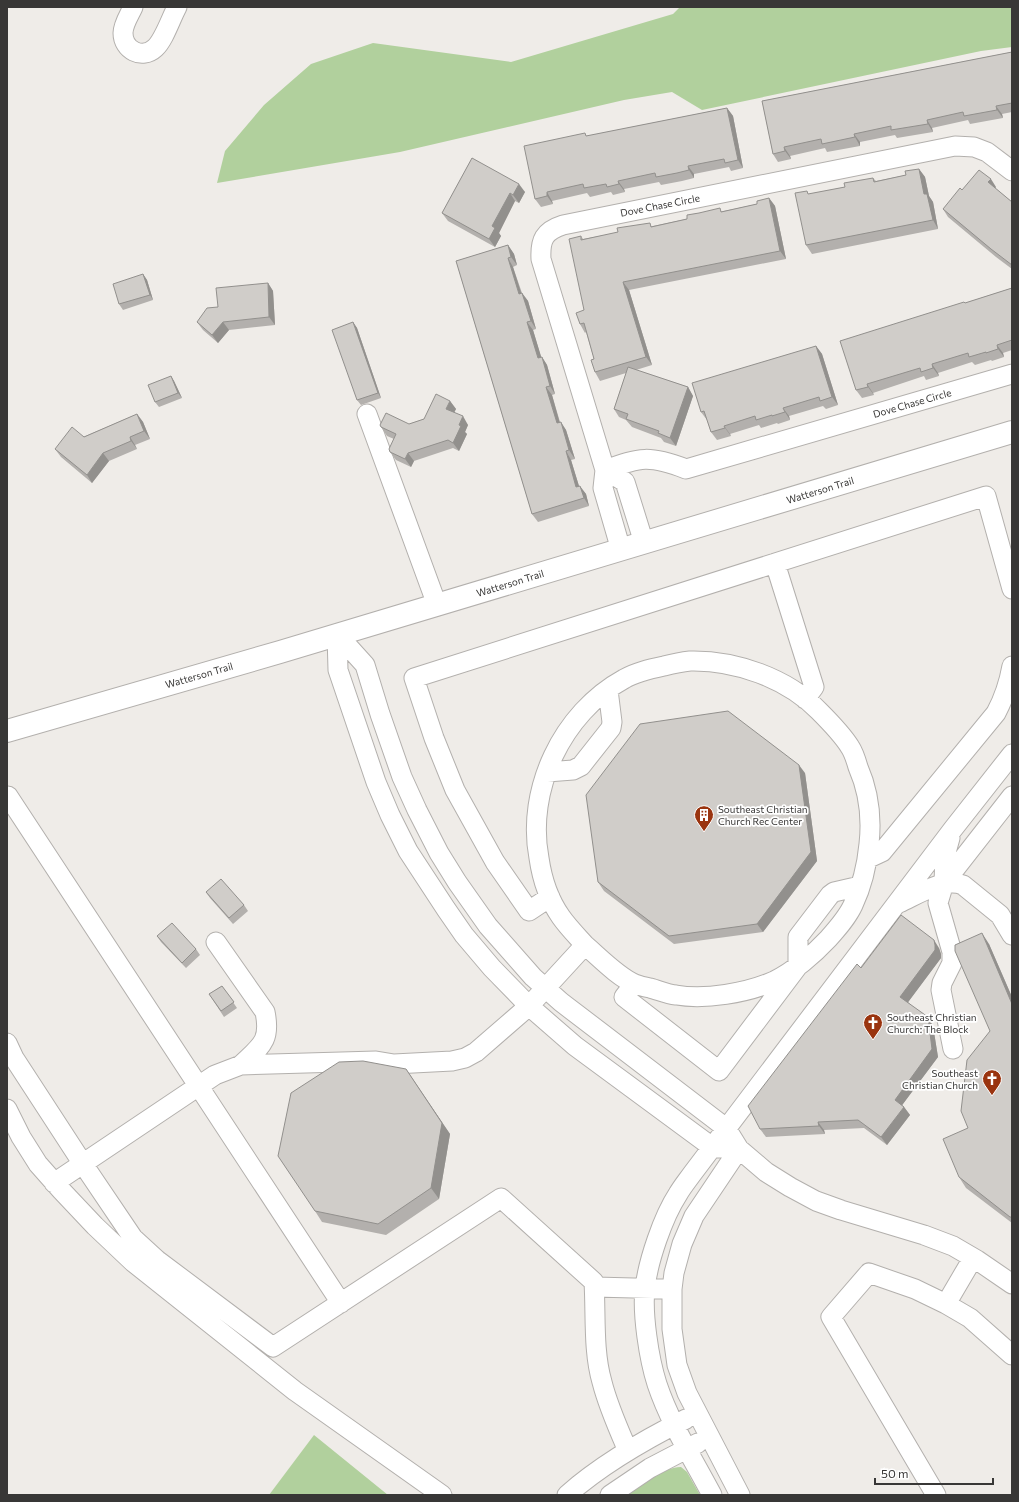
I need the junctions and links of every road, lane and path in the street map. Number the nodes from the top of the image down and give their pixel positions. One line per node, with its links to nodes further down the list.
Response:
1 (133, 7): 2 (street)
2 (177, 7)
3 (1012, 171): 7 (street, Dove Chase Circle)
4 (1012, 374): 7 (street, Dove Chase Circle)
5 (367, 414): 12 (street)
6 (1012, 434): 8 (main road, Watterson Trail)
7 (605, 470): 8 (street); 9 (street, Dove Chase Circle)
8 (644, 543): 9 (main road, Watterson Trail)
9 (621, 550): 12 (main road, Watterson Trail)
10 (775, 563): 11 (street); 16 (street); 27 (street)
11 (1012, 589)
12 (437, 605): 13 (main road, Watterson Trail)
13 (338, 634): 17 (main road, Watterson Trail); 34 (street); 35 (street)
14 (1012, 666): 24 (street)
15 (608, 690): 16 (street); 19 (street); 19 (street)
16 (805, 699): 24 (street)
17 (7, 731)
18 (1012, 754): 20 (street)
19 (546, 772): 27 (street)
20 (989, 784): 22 (street); 23 (street)
21 (7, 797): 39 (street)
22 (1012, 797): 25 (street)
23 (953, 829): 25 (street); 28 (street)
24 (867, 859): 26 (street)
25 (944, 883): 28 (street); 29 (street); 37 (street)
26 (860, 886): 32 (street); 32 (street)
27 (550, 897): 31 (street)
28 (897, 903): 41 (street)
29 (1012, 935)
30 (216, 942): 38 (street)
31 (585, 945): 33 (street); 34 (street)
32 (798, 966): 33 (street); 33 (street)
33 (634, 984)
34 (546, 988): 35 (street); 41 (street)
35 (530, 1006): 38 (street); 42 (street)
36 (7, 1043): 44 (street)
37 (953, 1049)
38 (241, 1065): 39 (street)
39 (198, 1086): 44 (street); 51 (street)
40 (7, 1110): 45 (street)
41 (726, 1128): 42 (street); 43 (street)
42 (712, 1147): 43 (street); 49 (street)
43 (738, 1149): 46 (street); 50 (street)
44 (83, 1164): 45 (street); 53 (street)
45 (54, 1183): 55 (street)
46 (973, 1258): 47 (street); 52 (street)
47 (1008, 1278)
48 (595, 1287): 49 (street); 51 (street); 60 (street)
49 (645, 1288): 50 (street); 57 (street)
50 (672, 1289): 56 (street)
51 (341, 1303): 53 (street)
52 (946, 1304): 54 (street); 66 (street)
53 (273, 1347): 55 (street)
54 (1012, 1355)
55 (254, 1359): 61 (street)
56 (698, 1413): 57 (street); 58 (street)
57 (674, 1425): 59 (street); 60 (street)
58 (710, 1436): 59 (street); 65 (street)
59 (687, 1448): 63 (street); 64 (street)
60 (628, 1451): 62 (street)
61 (442, 1495)
62 (567, 1495)
63 (610, 1495)
64 (712, 1495)
65 (740, 1495)
66 (936, 1495)

